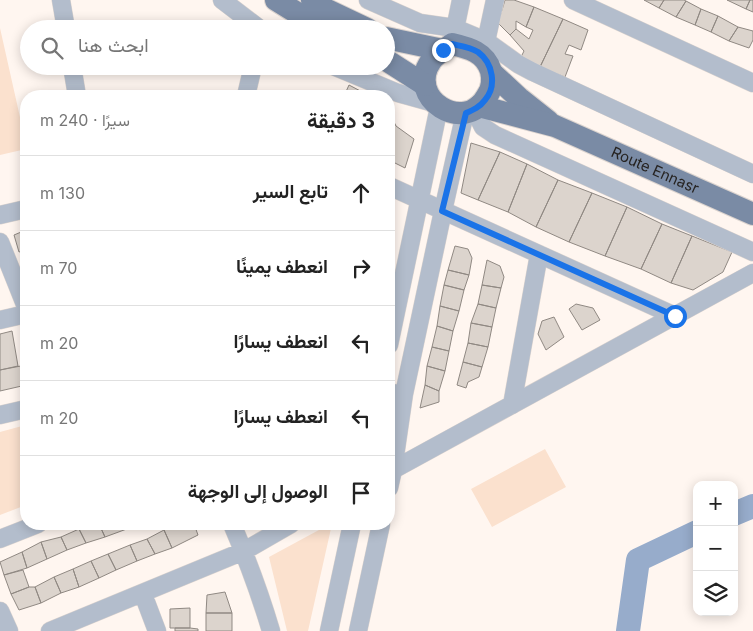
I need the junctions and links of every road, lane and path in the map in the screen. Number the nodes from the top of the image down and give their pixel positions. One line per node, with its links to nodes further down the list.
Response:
1 (61, 0): 9 (street)
2 (222, 0): 10 (street)
3 (276, 0): 11 (main road)
4 (312, 0): 12 (main road)
5 (368, 0): 14 (street)
6 (461, 0): 14 (street)
7 (495, 0): 15 (street)
8 (574, 0): 20 (street)
9 (64, 20)
10 (248, 20)
11 (308, 20)
12 (348, 20)
13 (395, 38): 14 (main road)
14 (450, 41): 15 (main road); 25 (main road)
15 (487, 57): 26 (main road); 27 (main road, Route Ennasr); 28 (street)
16 (395, 67): 25 (main road)
17 (74, 75): 21 (street)
18 (251, 75): 22 (street)
19 (355, 75): 23 (street)
20 (753, 83)
21 (76, 90)
22 (247, 90)
23 (391, 90)
24 (395, 92): 25 (street)
25 (433, 98): 26 (main road); 30 (street)
26 (473, 109): 27 (main road, Route Ennasr); 32 (street); 36 (street)
27 (555, 126): 33 (main road, Route Ennasr)
28 (753, 174)
29 (395, 189): 30 (street)
30 (419, 200): 32 (street); 40 (street)
31 (20, 210): 34 (street)
32 (442, 211): 37 (street); 42 (street)
33 (753, 214)
34 (0, 215)
35 (0, 242): 39 (street)
36 (753, 252)
37 (539, 254): 44 (street); 47 (street)
38 (753, 273): 44 (street)
39 (20, 292)
40 (395, 294)
41 (395, 303): 42 (street)
42 (421, 310): 46 (street)
43 (20, 315): 45 (street)
44 (675, 316): 47 (street)
45 (0, 320)
46 (396, 394): 48 (street)
47 (512, 405): 51 (street)
48 (395, 409)
49 (20, 410): 50 (street)
50 (0, 415)
51 (395, 469)
52 (23, 530): 57 (street)
53 (235, 530): 58 (street)
54 (281, 530): 58 (street)
55 (351, 530): 65 (street)
56 (380, 530): 66 (street)
57 (0, 539)
58 (244, 551): 59 (street); 64 (street)
59 (143, 594): 62 (street); 63 (street)
60 (0, 611): 61 (street)
61 (9, 631)
62 (50, 631)
63 (158, 631)
64 (271, 631)
65 (329, 631)
66 (358, 631)

